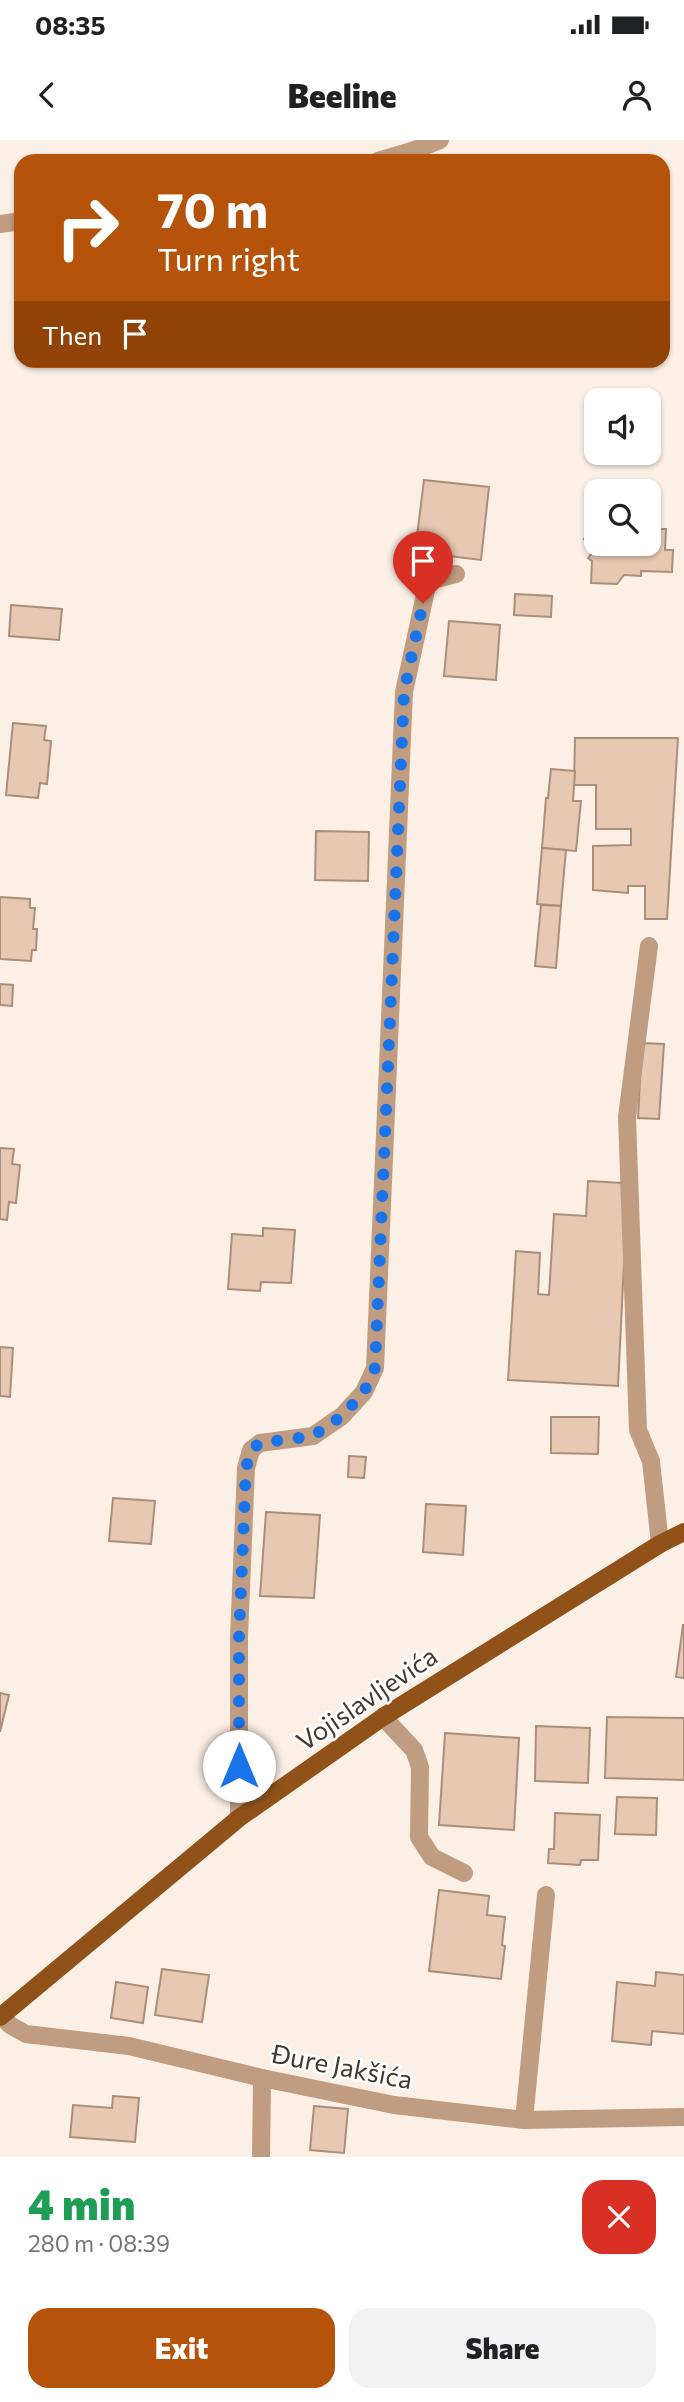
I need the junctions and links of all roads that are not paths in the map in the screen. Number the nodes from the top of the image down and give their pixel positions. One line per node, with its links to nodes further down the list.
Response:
1 (440, 140): 2 (street)
2 (402, 154)
3 (456, 574): 8 (street)
4 (649, 946): 6 (street)
5 (684, 1532): 6 (main road, Vojislavljevića)
6 (660, 1544): 7 (main road, Vojislavljevića)
7 (383, 1717): 8 (main road, Vojislavljevića); 9 (street)
8 (239, 1818): 11 (main road, Vojislavljevića)
9 (464, 1873)
10 (545, 1895): 14 (street)
11 (1, 2017): 12 (street, Đure Jakšića)
12 (262, 2078): 14 (street, Đure Jakšića); 15 (street)
13 (684, 2117): 14 (street, Đure Jakšića)
14 (524, 2120)
15 (261, 2157)

